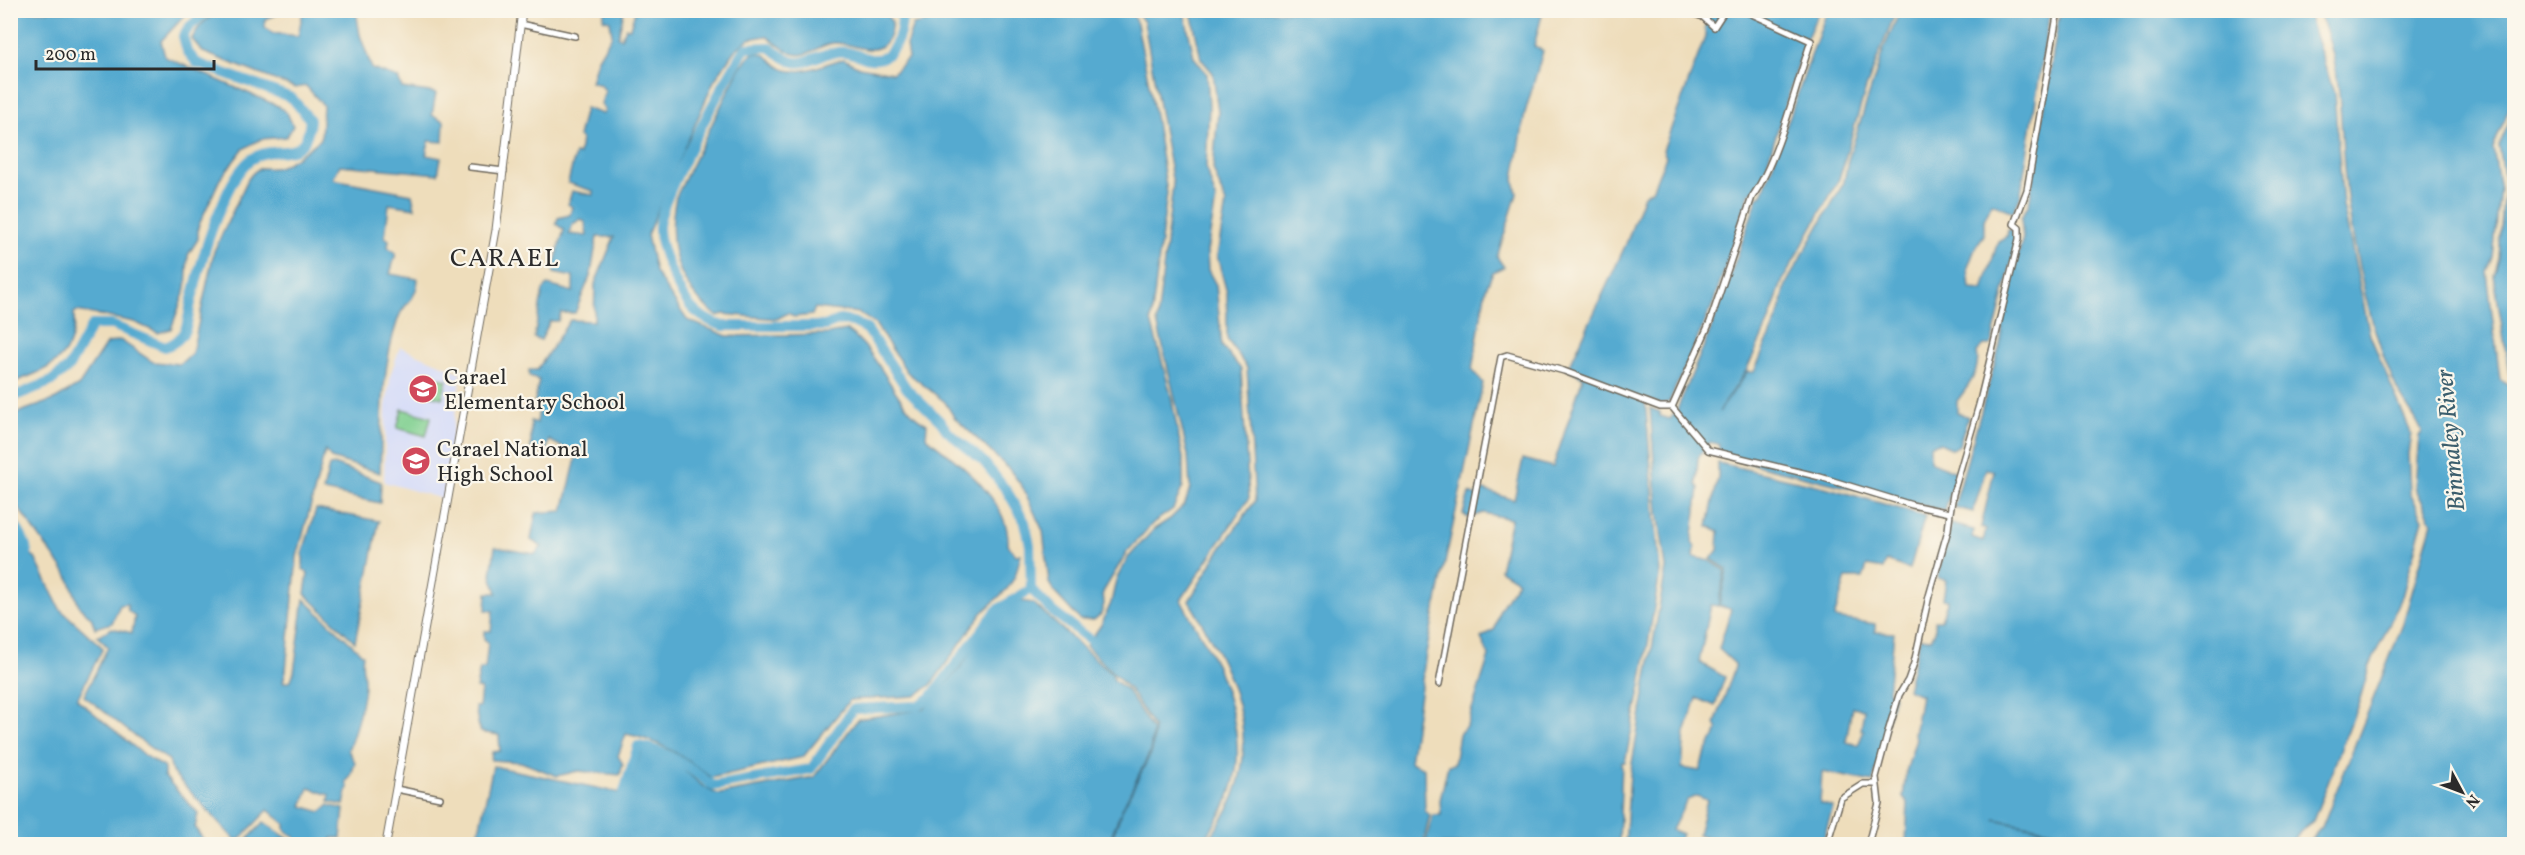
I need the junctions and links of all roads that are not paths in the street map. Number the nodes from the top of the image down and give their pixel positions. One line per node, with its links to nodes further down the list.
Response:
1 (522, 10): 6 (street)
2 (1684, 10): 3 (street)
3 (1725, 10)
4 (1743, 10): 10 (street)
5 (2058, 10): 11 (street)
6 (520, 24): 7 (street); 9 (street)
7 (575, 36)
8 (470, 167): 9 (street)
9 (504, 171): 14 (street)
10 (1674, 409): 11 (street); 12 (street)
11 (1950, 513): 13 (street)
12 (1439, 684)
13 (1876, 784): 17 (street); 18 (street)
14 (396, 789): 15 (street); 16 (street)
15 (440, 798)
16 (386, 844)
17 (1827, 844)
18 (1868, 844)

